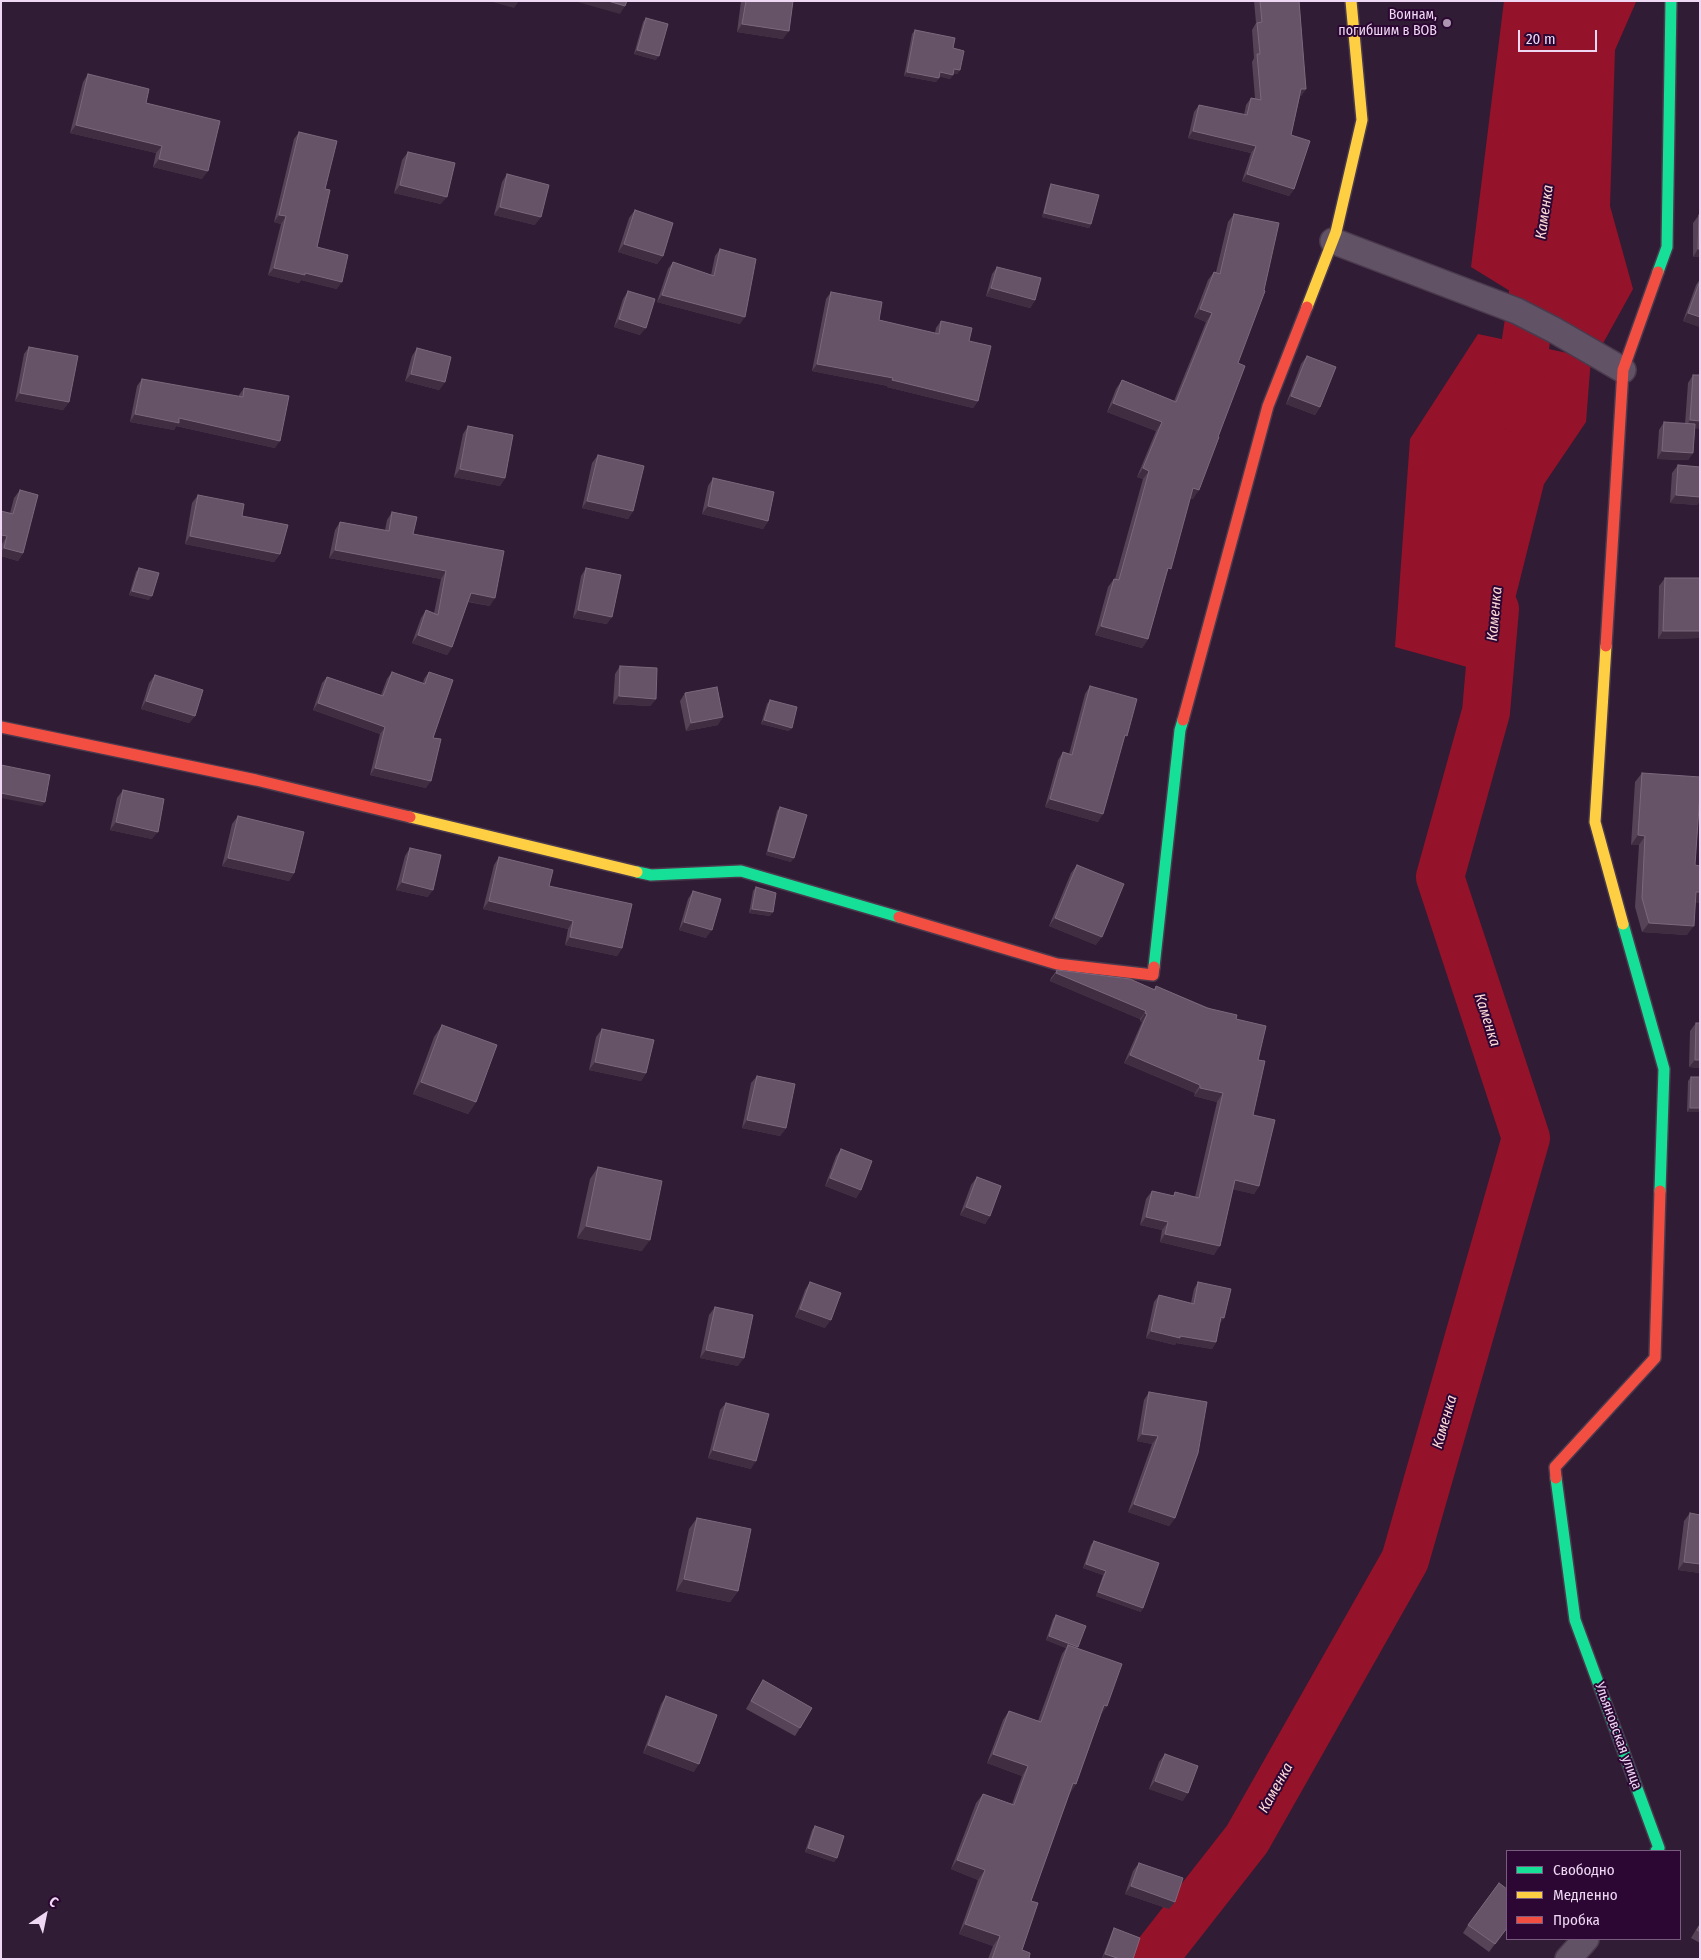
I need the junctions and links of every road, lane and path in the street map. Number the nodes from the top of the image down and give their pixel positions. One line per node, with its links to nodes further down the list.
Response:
1 (1351, 1): 3 (street)
2 (1671, 1): 4 (street)
3 (1333, 241): 4 (street); 5 (street)
4 (1623, 370): 6 (street, Ульяновская улица)
5 (1, 727)
6 (1657, 1850)
7 (1585, 1940): 8 (street)
8 (1568, 1959)

